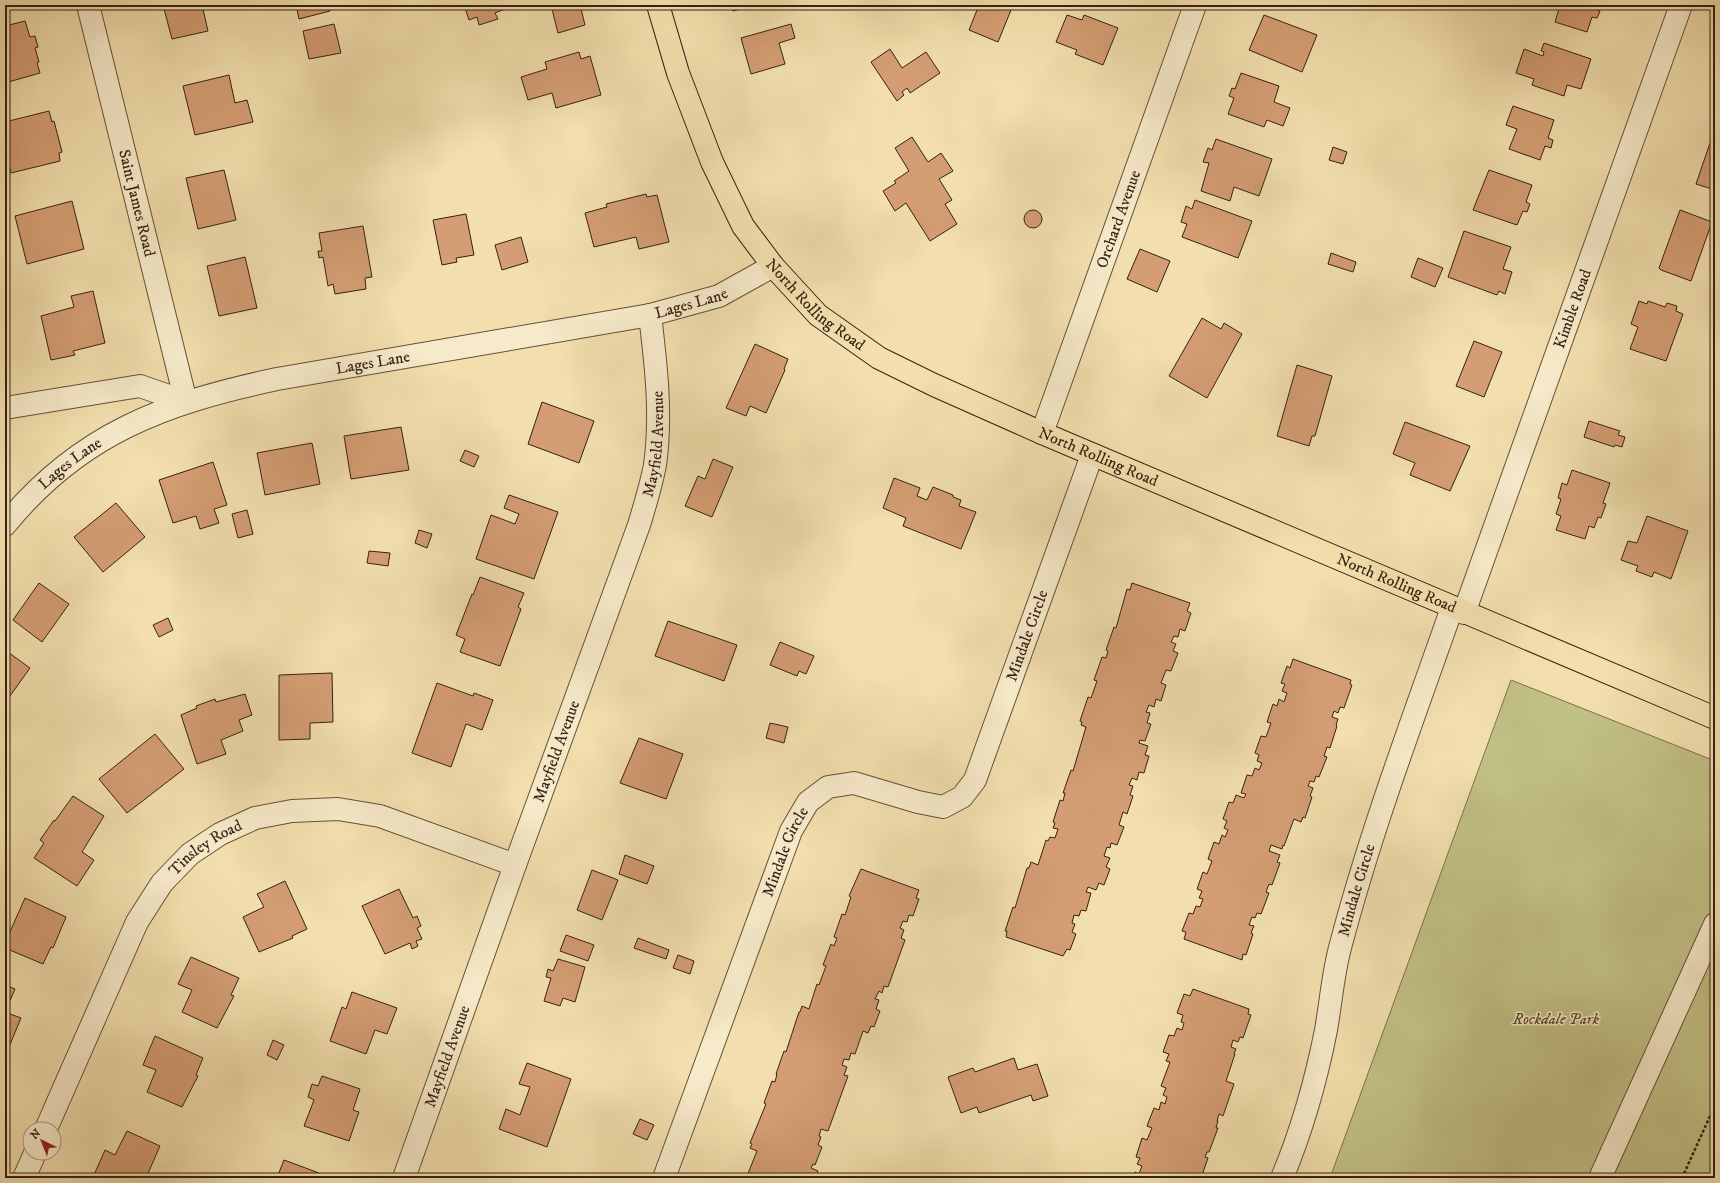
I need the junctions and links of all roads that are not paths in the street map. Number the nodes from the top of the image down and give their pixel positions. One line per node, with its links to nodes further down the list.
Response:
1 (88, 5): 7 (street, Saint James Road)
2 (658, 5): 5 (main road, North Rolling Road)
3 (1195, 5): 9 (street, Orchard Avenue)
4 (1681, 5): 12 (street, Kimble Road)
5 (773, 266): 6 (street, Lages Lane); 9 (main road, North Rolling Road)
6 (650, 315): 7 (street, Lages Lane); 14 (street, Mayfield Avenue)
7 (186, 402): 8 (street); 11 (street, Lages Lane)
8 (5, 408)
9 (1042, 434): 10 (main road, North Rolling Road)
10 (1092, 455): 12 (main road, North Rolling Road); 20 (street, Mindale Circle)
11 (5, 526)
12 (1458, 610): 13 (main road, North Rolling Road); 21 (street, Mindale Circle)
13 (1715, 718)
14 (515, 865): 16 (street, Tinsley Road); 19 (street, Mayfield Avenue)
15 (1715, 924): 22 (street)
16 (50, 1121)
17 (31, 1161): 18 (street)
18 (24, 1178)
19 (404, 1178)
20 (664, 1178)
21 (1282, 1178)
22 (1600, 1178)

